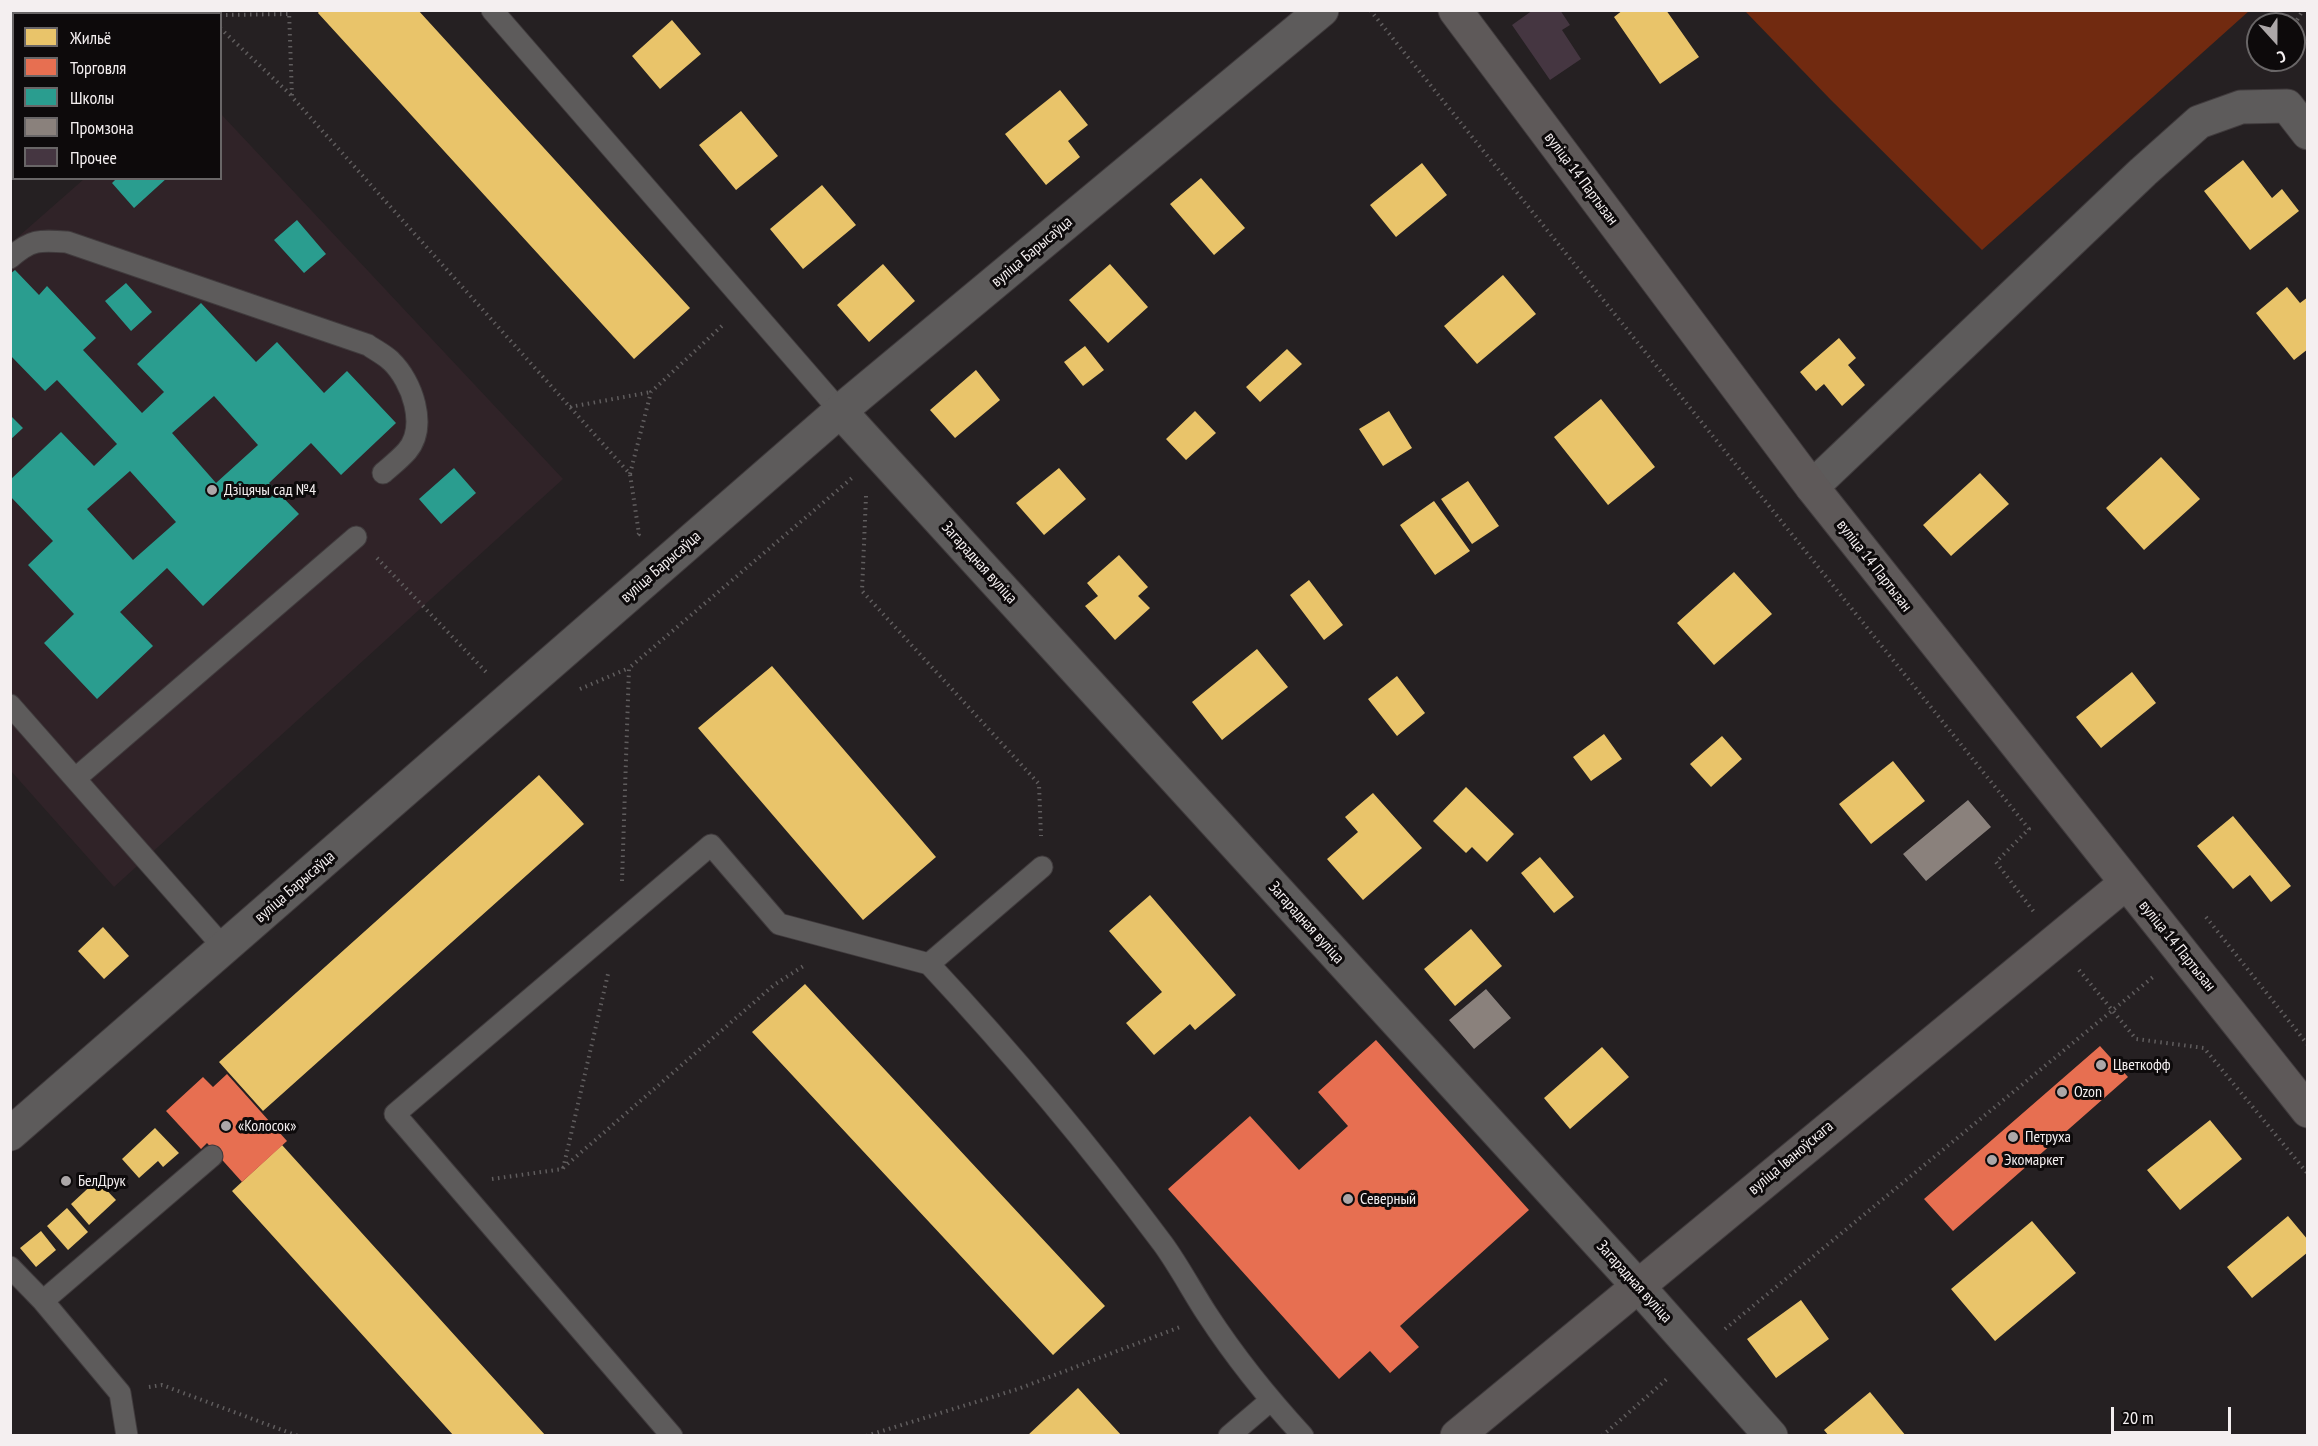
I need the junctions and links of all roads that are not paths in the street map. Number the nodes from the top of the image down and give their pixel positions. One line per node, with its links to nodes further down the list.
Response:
1 (492, 10): 6 (lane)
2 (1322, 10): 6 (street, вуліца Барысаўца)
3 (1455, 10): 8 (main road, вуліца 14 Партызан)
4 (2307, 133): 8 (street)
5 (10, 258): 7 (lane)
6 (840, 411): 14 (street, вуліца Барысаўца); 20 (street, Загарадная вуліца)
7 (383, 473)
8 (1812, 487): 13 (main road, вуліца 14 Партызан)
9 (356, 537): 11 (lane)
10 (10, 705): 11 (lane)
11 (76, 778): 14 (lane)
12 (1042, 867): 15 (lane)
13 (2126, 883): 16 (main road, вуліца 14 Партызан); 20 (main road, вуліца Іваноўскага)
14 (225, 949): 17 (street, вуліца Барысаўца)
15 (929, 964): 22 (lane); 24 (lane)
16 (2307, 1111)
17 (10, 1134)
18 (212, 1156): 21 (lane)
19 (10, 1267): 21 (lane)
20 (1637, 1285): 27 (main road, вуліца Іваноўскага); 28 (street, Загарадная вуліца)
21 (43, 1301): 23 (lane)
22 (1270, 1401): 25 (lane); 26 (lane)
23 (127, 1436)
24 (672, 1436)
25 (1229, 1436)
26 (1303, 1436)
27 (1456, 1436)
28 (1770, 1436)

